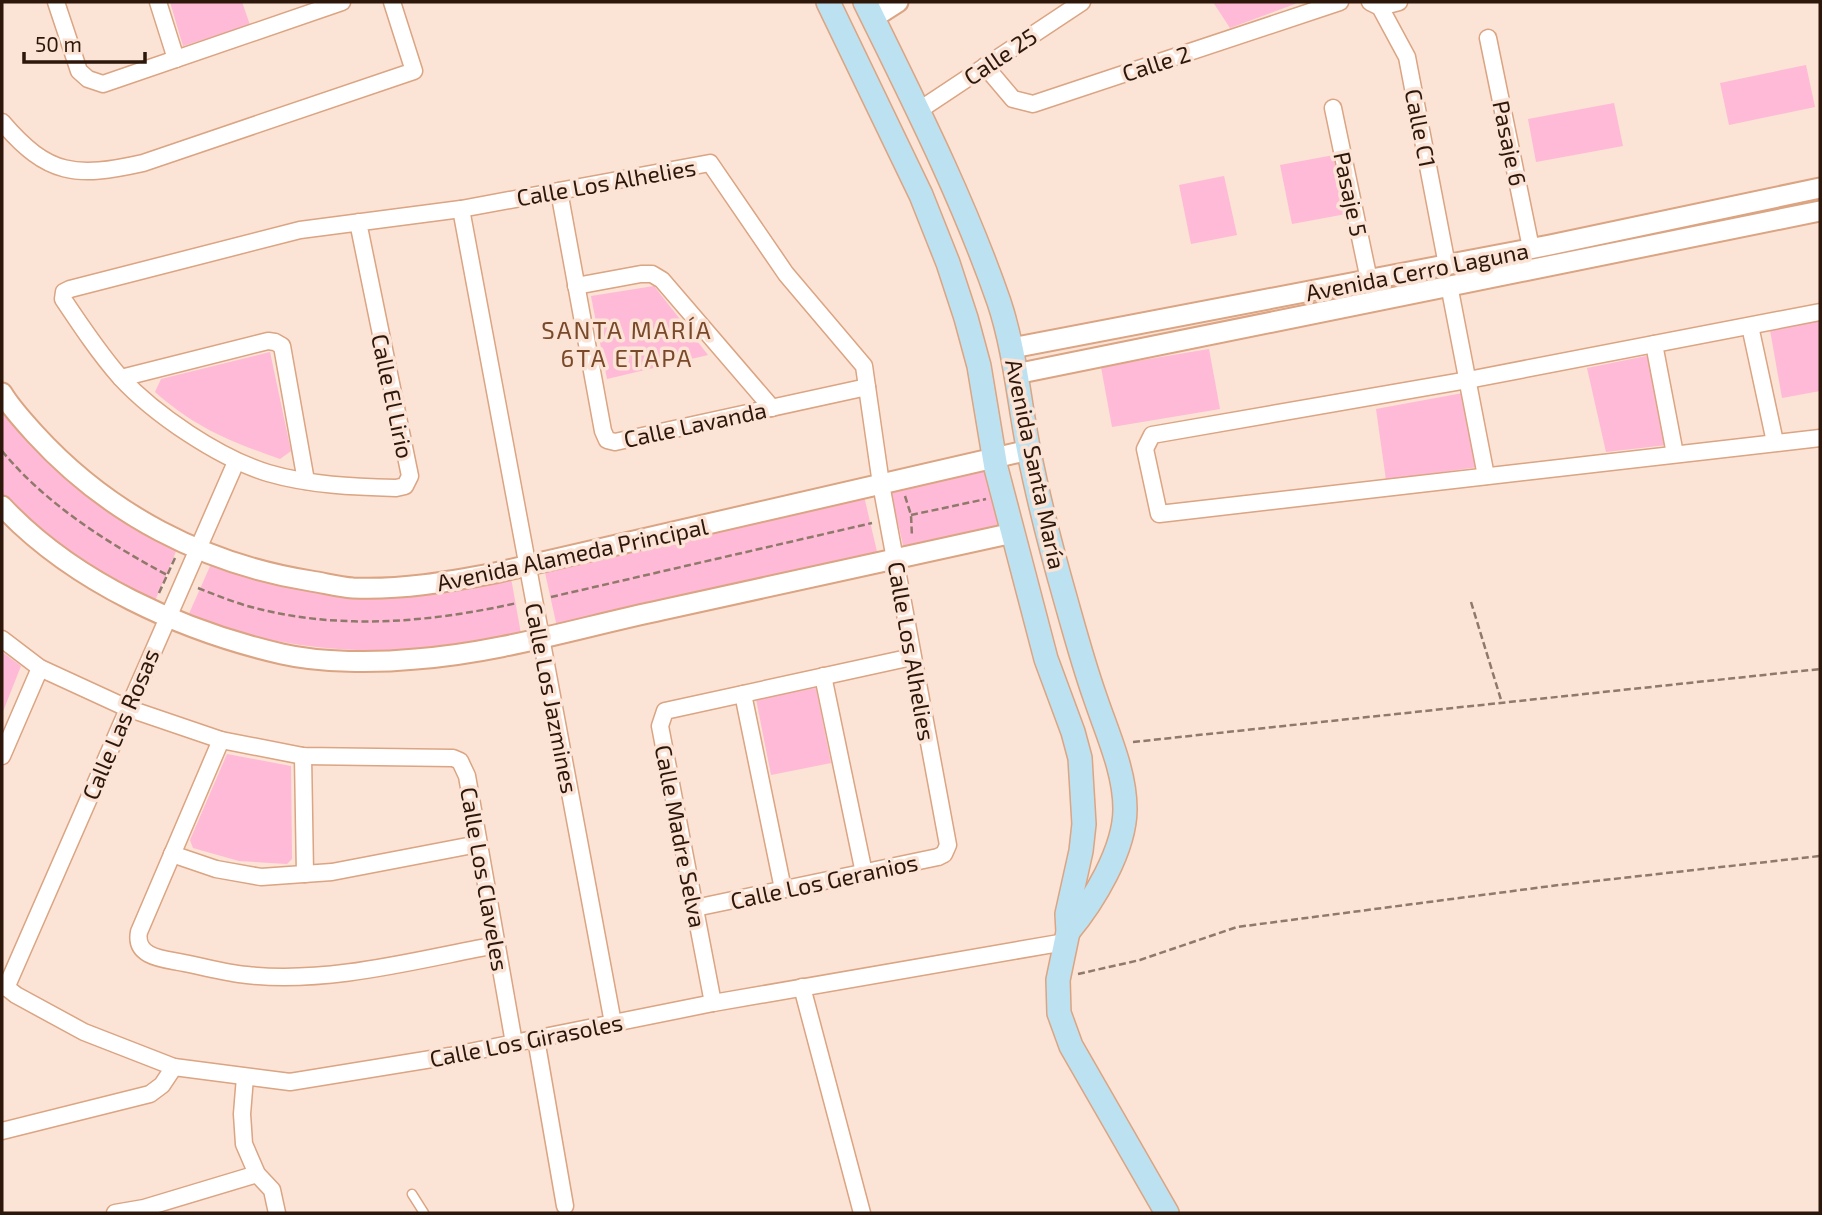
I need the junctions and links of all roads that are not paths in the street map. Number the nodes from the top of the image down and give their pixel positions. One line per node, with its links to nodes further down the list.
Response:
1 (56, 2): 14 (street)
2 (158, 2): 14 (street)
3 (342, 2): 11 (street)
4 (392, 2): 18 (street)
5 (828, 2): 44 (main road, Avenida Santa María)
6 (898, 2): 12 (street)
7 (1082, 2): 15 (street, Calle 25)
8 (1340, 2): 15 (street, Calle 2)
9 (1399, 2): 10 (street)
10 (1375, 4): 25 (street, Calle C1)
11 (303, 8): 14 (street)
12 (869, 10): 17 (main road, Avenida Santa María)
13 (1488, 38): 24 (street, Pasaje 6)
14 (176, 59)
15 (985, 66): 17 (street, Calle 25)
16 (1333, 108): 26 (street, Pasaje 5)
17 (918, 111): 33 (main road, Avenida Santa María)
18 (2, 122)
19 (1820, 188): 24 (street, Avenida Cerro Laguna)
20 (559, 191): 21 (street, Calle Los Alhelies); 28 (street, Calle Lavanda); 37 (street, Calle Los Alhelies)
21 (461, 208): 23 (street, Calle Los Alhelies); 53 (street, Calle Los Jazmines)
22 (1820, 211): 27 (street)
23 (358, 222): 29 (street, Calle Los Alhelies); 47 (street, Calle El Lirio)
24 (1531, 248): 25 (street, Avenida Cerro Laguna)
25 (1447, 265): 26 (street, Avenida Cerro Laguna)
26 (1369, 280): 33 (street, Avenida Cerro Laguna)
27 (1449, 285): 34 (street); 36 (street)
28 (576, 286): 39 (street); 39 (street, Calle Lavanda)
29 (64, 292): 35 (street, Calle El Lirio)
30 (1820, 312): 31 (street)
31 (1750, 326): 32 (street); 41 (street)
32 (1654, 344): 36 (street); 43 (street)
33 (1012, 348): 34 (main road, Avenida Santa María)
34 (1016, 374): 42 (main road, Avenida Santa María)
35 (121, 378): 45 (street, Calle El Lirio); 47 (street)
36 (1468, 380): 46 (street); 46 (street)
37 (867, 387): 39 (street, Calle Lavanda); 48 (street, Calle Los Alhelies)
38 (2, 393): 51 (street, Avenida Alameda Principal)
39 (772, 408)
40 (1820, 438): 41 (street)
41 (1775, 442): 43 (street)
42 (1029, 450): 44 (street, Avenida Alameda Principal); 72 (main road, Avenida Santa María)
43 (1675, 454): 46 (street)
44 (995, 458): 48 (street, Avenida Alameda Principal); 50 (main road, Avenida Santa María)
45 (236, 462): 47 (street, Calle El Lirio); 51 (street, Calle Las Rosas)
46 (1486, 476)
47 (306, 481)
48 (881, 484): 52 (street, Calle Los Alhelies); 53 (street, Avenida Alameda Principal)
49 (2, 506): 54 (street)
50 (1013, 533): 52 (street); 72 (main road, Avenida Santa María)
51 (196, 549): 53 (street, Avenida Alameda Principal); 54 (street, Calle Las Rosas)
52 (895, 559): 55 (street); 57 (street, Calle Los Alhelies)
53 (528, 566): 55 (street, Calle Los Jazmines)
54 (167, 616): 55 (street); 61 (street, Calle Las Rosas)
55 (541, 637): 77 (street, Calle Los Jazmines)
56 (2, 639): 58 (street, Calle Los Claveles)
57 (912, 657): 59 (street, Calle Madre Selva); 66 (street, Calle Los Alhelies)
58 (40, 668): 61 (street, Calle Los Claveles); 63 (street)
59 (823, 676): 60 (street, Calle Madre Selva); 68 (street)
60 (743, 694): 70 (street); 71 (street, Calle Madre Selva)
61 (127, 708): 62 (street, Calle Los Claveles); 74 (street, Calle Las Rosas)
62 (221, 740): 64 (street, Calle Los Claveles); 67 (street)
63 (2, 756)
64 (303, 756): 65 (street, Calle Los Claveles); 69 (street)
65 (478, 844): 69 (street); 73 (street, Calle Los Claveles)
66 (948, 845): 68 (street, Calle Los Geranios)
67 (172, 854): 69 (street); 73 (street)
68 (864, 873): 70 (street, Calle Los Geranios)
69 (305, 874)
70 (783, 889): 71 (street, Calle Los Geranios)
71 (695, 908): 76 (street, Calle Madre Selva)
72 (1066, 937): 75 (street, Calle Los Girasoles); 91 (main road, Avenida Santa María)
73 (496, 945): 79 (street, Calle Los Claveles)
74 (4, 986): 80 (street, Calle Los Girasoles)
75 (802, 987): 76 (street, Calle Los Girasoles); 90 (street)
76 (713, 1003): 77 (street, Calle Los Girasoles)
77 (613, 1023): 78 (street, Calle Los Girasoles)
78 (536, 1039): 79 (street, Calle Los Girasoles); 85 (street)
79 (514, 1044): 81 (street, Calle Los Girasoles)
80 (174, 1067): 81 (street, Calle Los Girasoles); 82 (street)
81 (245, 1077): 83 (street)
82 (2, 1131)
83 (257, 1174): 86 (street); 88 (street)
84 (412, 1194): 89 (lane)
85 (565, 1206)
86 (144, 1211): 87 (street)
87 (116, 1213)
88 (277, 1213)
89 (425, 1213)
90 (862, 1213)
91 (1167, 1213)

